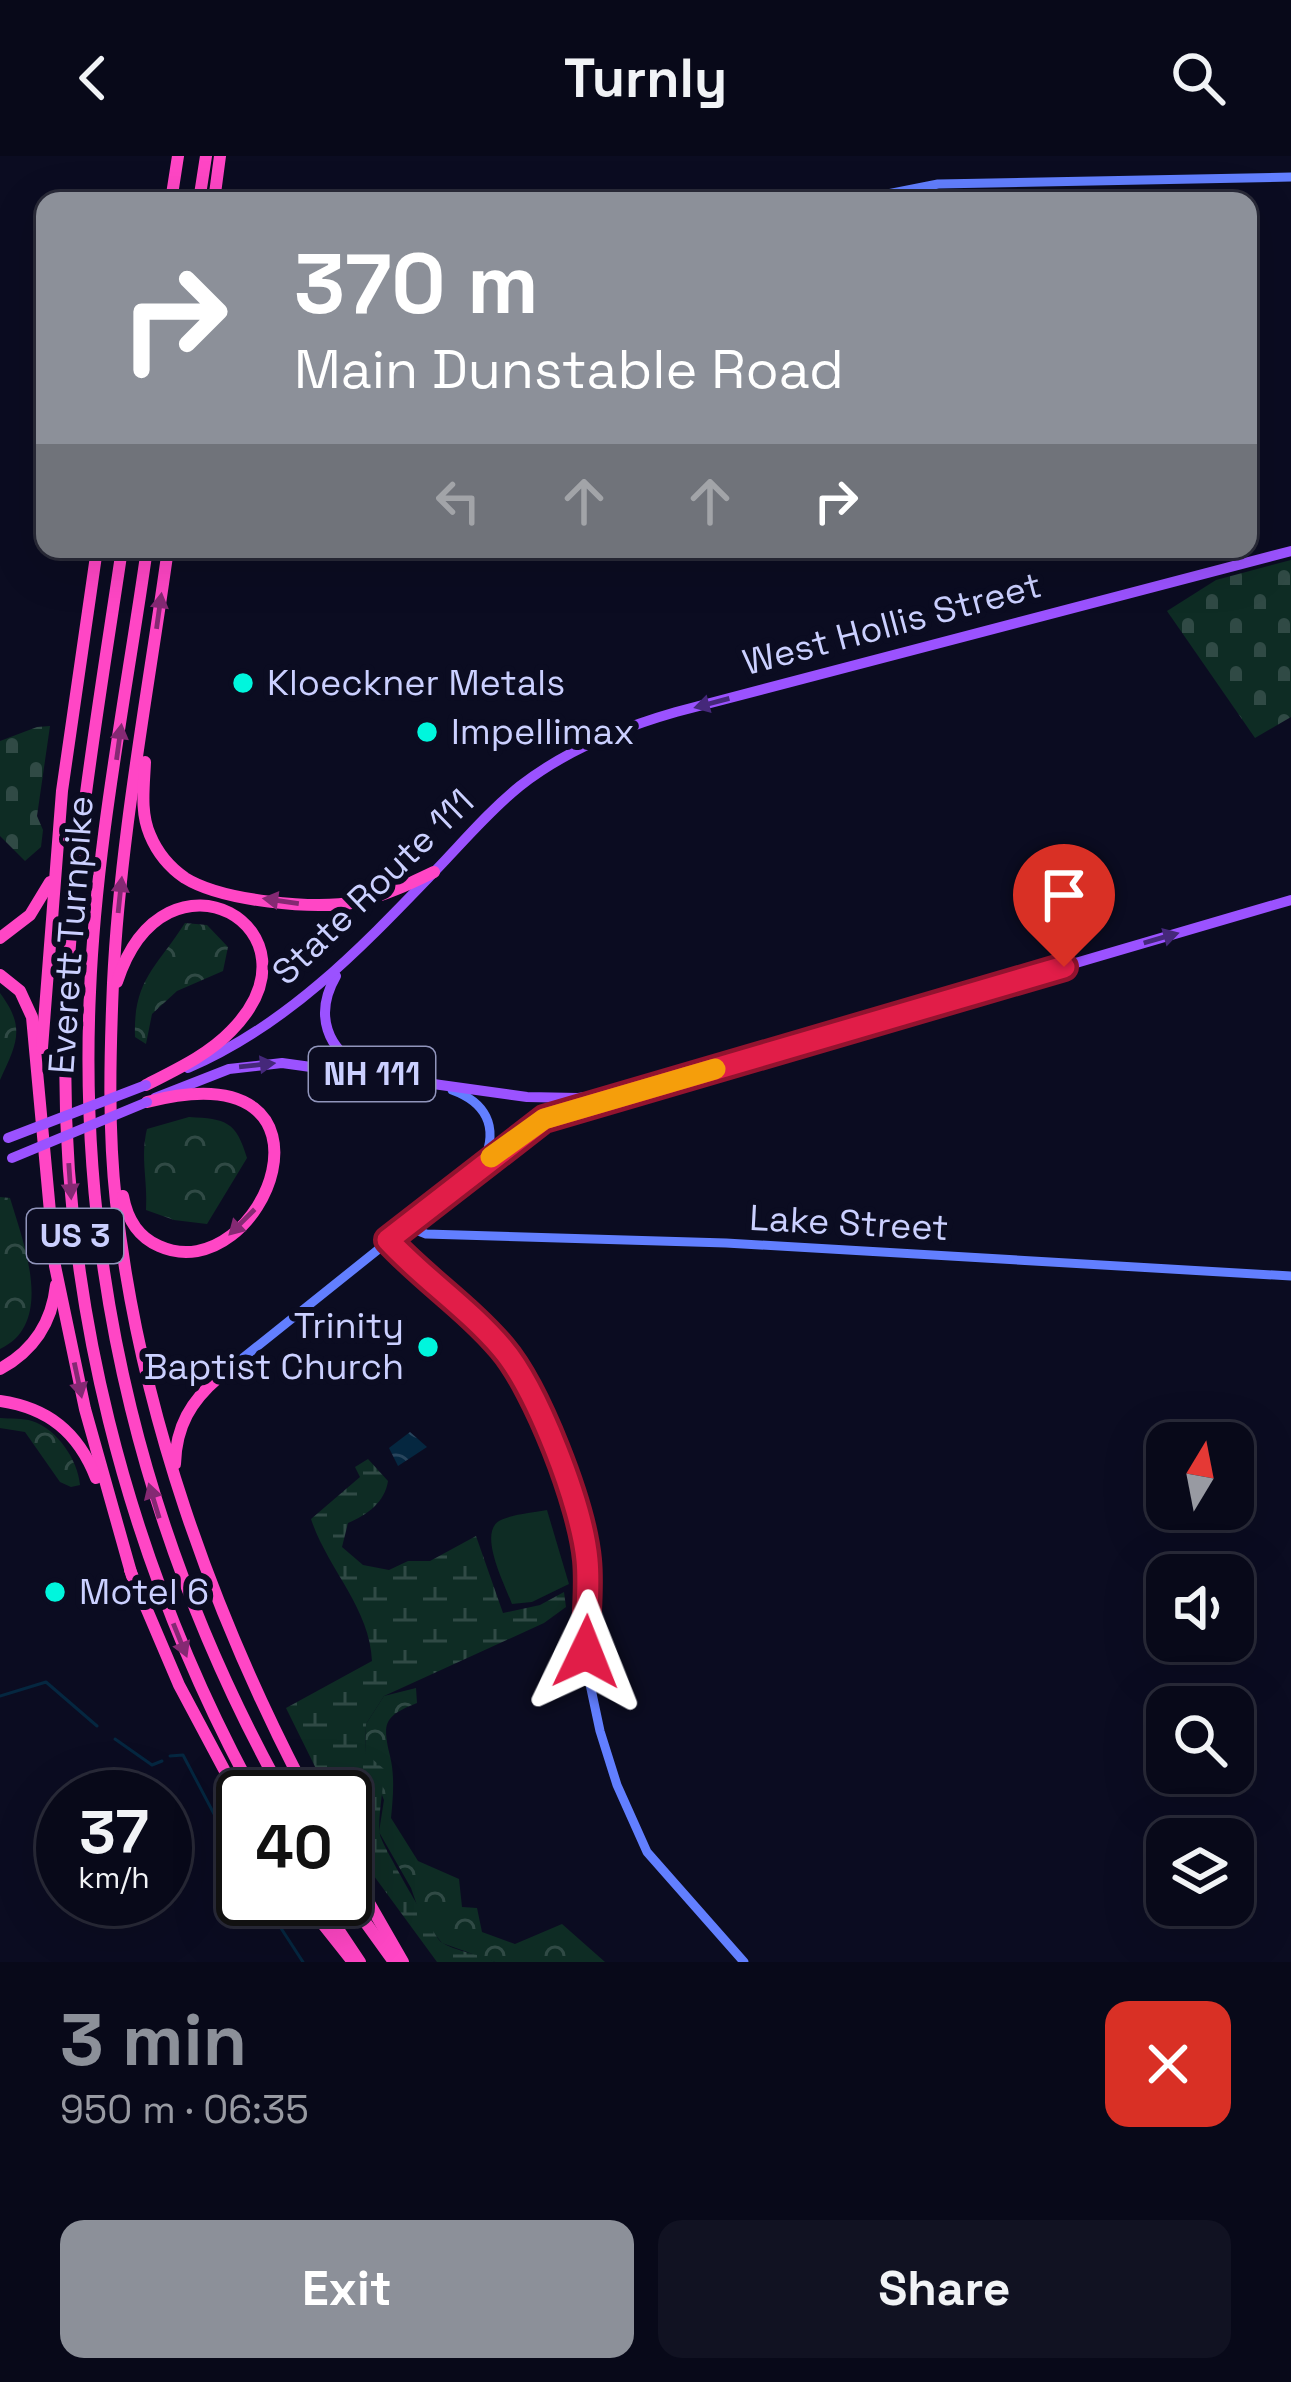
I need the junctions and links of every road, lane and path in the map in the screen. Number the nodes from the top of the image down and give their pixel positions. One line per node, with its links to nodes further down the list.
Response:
1 (178, 156): 5 (highway)
2 (206, 156): 6 (highway)
3 (220, 156): 7 (highway)
4 (1291, 177): 8 (street)
5 (172, 192)
6 (200, 192)
7 (215, 192)
8 (898, 192)
9 (1291, 551): 15 (main road, West Hollis Street / NH 111, one-way to 15)
10 (96, 558): 16 (highway)
11 (121, 558): 43 (highway, Everett Turnpike / US 3, one-way to 43)
12 (146, 558): 44 (highway, Everett Turnpike / US 3, one-way to 12)
13 (168, 558): 14 (highway, one-way to 13)
14 (150, 673): 17 (highway, one-way to 14); 22 (highway, one-way to 14)
15 (648, 720): 17 (main road, State Route 111 / NH 111)
16 (56, 851): 19 (highway); 28 (highway)
17 (434, 872): 20 (main road, State Route 111 / NH 111)
18 (1291, 900): 26 (main road, NH 111, one-way to 18)
19 (0, 938)
20 (356, 950): 23 (main road); 25 (main road, State Route 111 / NH 111)
21 (0, 975): 28 (highway)
22 (112, 1013): 25 (highway); 29 (highway)
23 (383, 1076): 24 (main road, NH 111); 27 (main road, NH 111, one-way to 23)
24 (423, 1082): 26 (main road, NH 111); 32 (street)
25 (146, 1085): 30 (main road, State Route 111 / NH 111, bridge)
26 (646, 1089): 32 (street)
27 (147, 1102): 29 (highway, one-way to 29); 31 (main road, NH 111, bridge)
28 (41, 1133): 35 (highway)
29 (113, 1137): 40 (highway)
30 (3, 1139)
31 (4, 1161)
32 (481, 1165): 33 (street)
33 (406, 1226): 34 (street); 36 (street, Lake Street)
34 (388, 1240): 38 (street); 53 (street)
35 (55, 1266): 37 (highway); 41 (highway, one-way to 41)
36 (1291, 1276)
37 (0, 1369)
38 (219, 1377): 40 (highway)
39 (0, 1401): 41 (highway)
40 (177, 1483): 45 (highway)
41 (132, 1576): 42 (highway)
42 (224, 1770)
43 (243, 1770)
44 (271, 1770)
45 (296, 1770)
46 (372, 1908): 52 (highway)
47 (326, 1926): 50 (highway)
48 (334, 1926): 50 (highway)
49 (368, 1926): 51 (highway)
50 (356, 1962)
51 (394, 1962)
52 (403, 1962)
53 (744, 1962)

